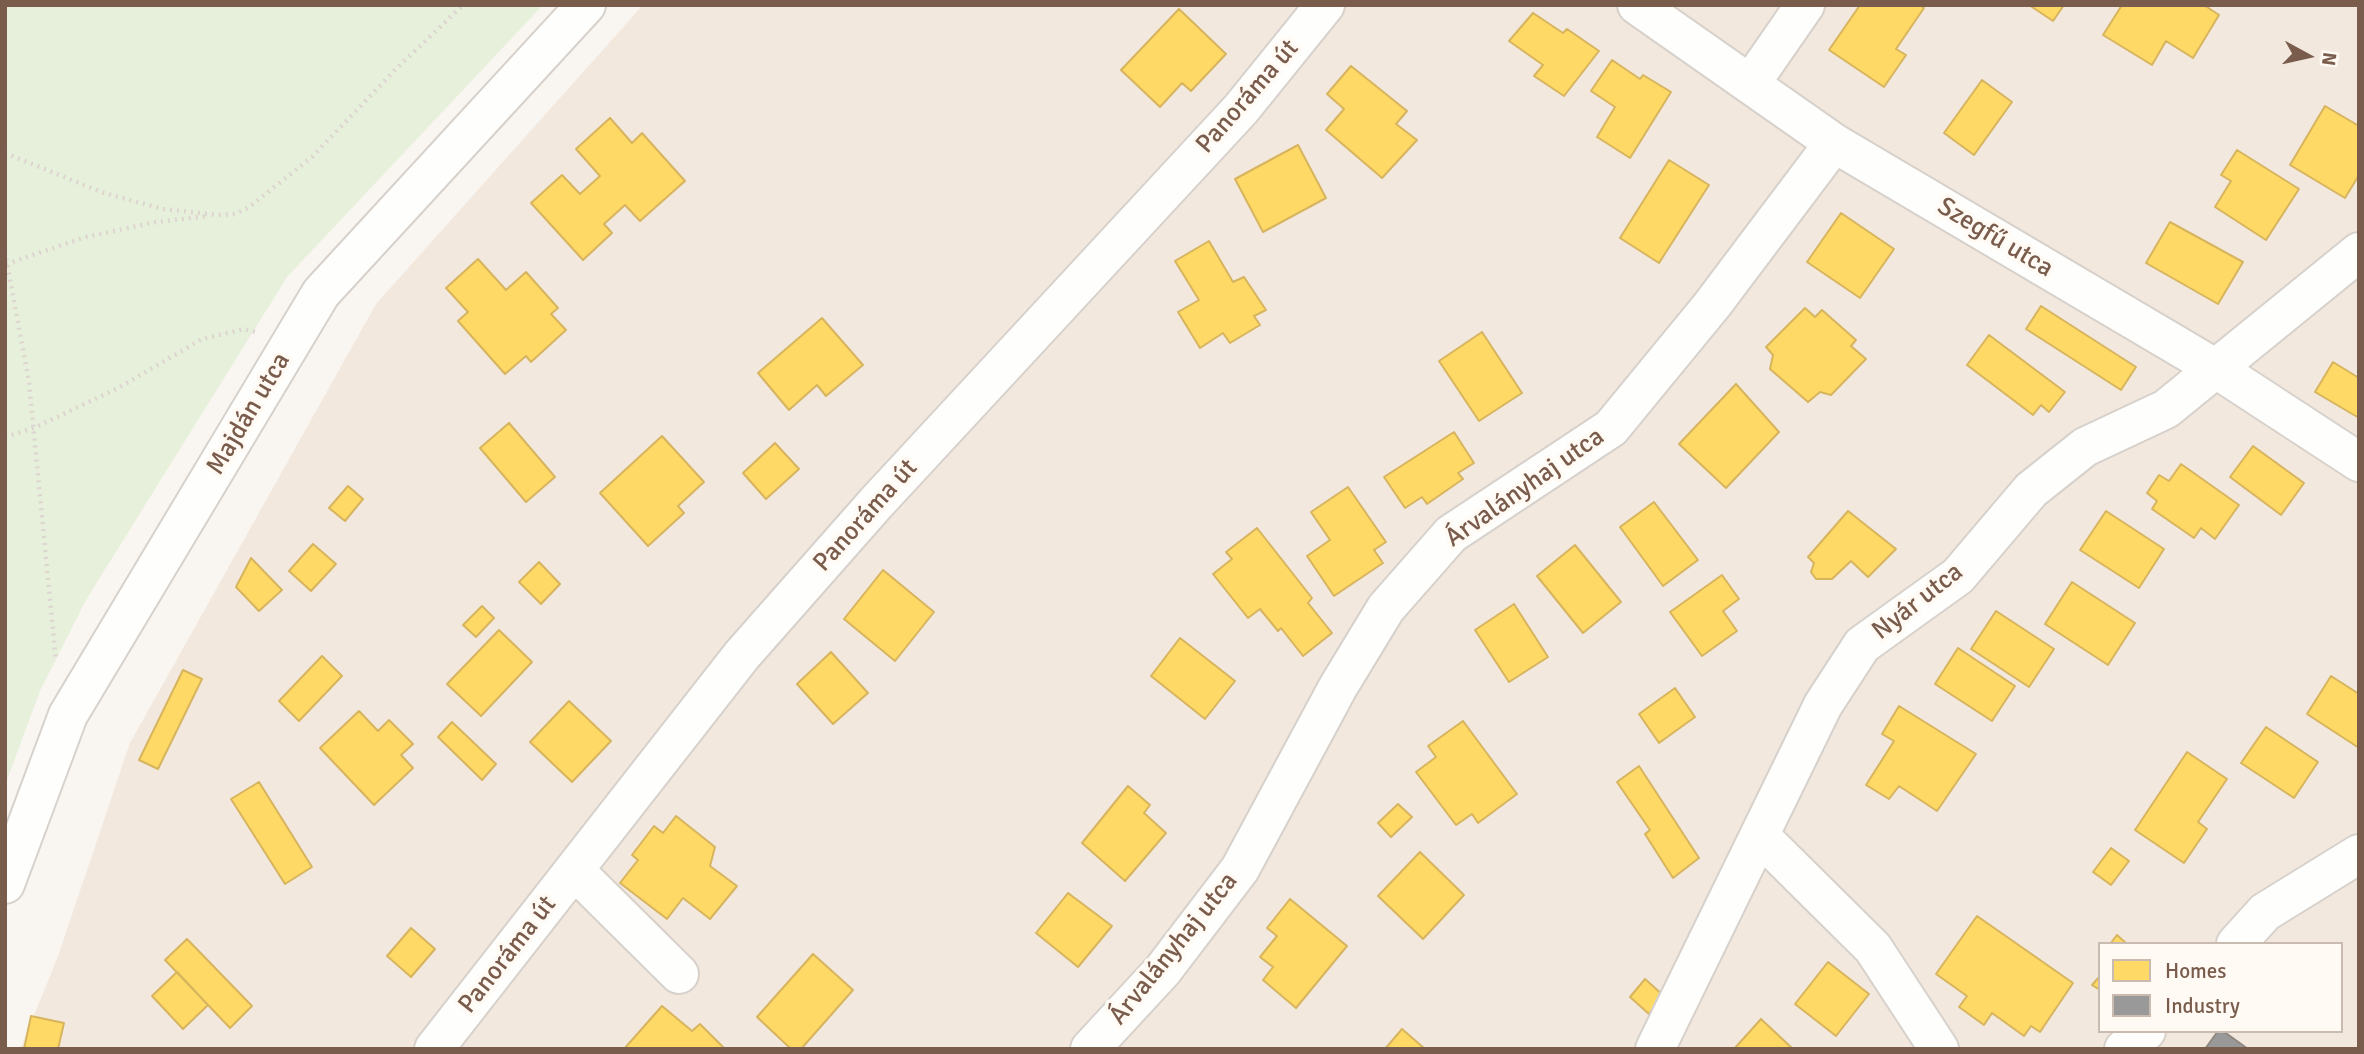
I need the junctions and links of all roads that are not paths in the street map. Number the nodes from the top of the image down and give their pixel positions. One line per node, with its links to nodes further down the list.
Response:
1 (586, 5): 13 (street, Majdán utca)
2 (1325, 5): 12 (street, Panoráma út)
3 (1637, 5): 5 (street, Szegfű utca)
4 (1805, 5): 5 (street)
5 (1751, 83): 6 (street, Szegfű utca)
6 (1834, 143): 8 (street, Szegfű utca); 18 (street, Árvalányhaj utca)
7 (2359, 251): 8 (street, Nyár utca)
8 (2215, 368): 9 (street, Szegfű utca); 10 (street, Nyár utca)
9 (2359, 462)
10 (1760, 836): 19 (street, Nyár utca); 20 (street)
11 (2359, 854): 14 (street)
12 (574, 870): 15 (street); 17 (street, Panoráma út)
13 (5, 884)
14 (2238, 942)
15 (679, 974)
16 (2144, 1033): 21 (street)
17 (434, 1049)
18 (1090, 1049)
19 (1655, 1049)
20 (1939, 1049)
21 (2124, 1049)

